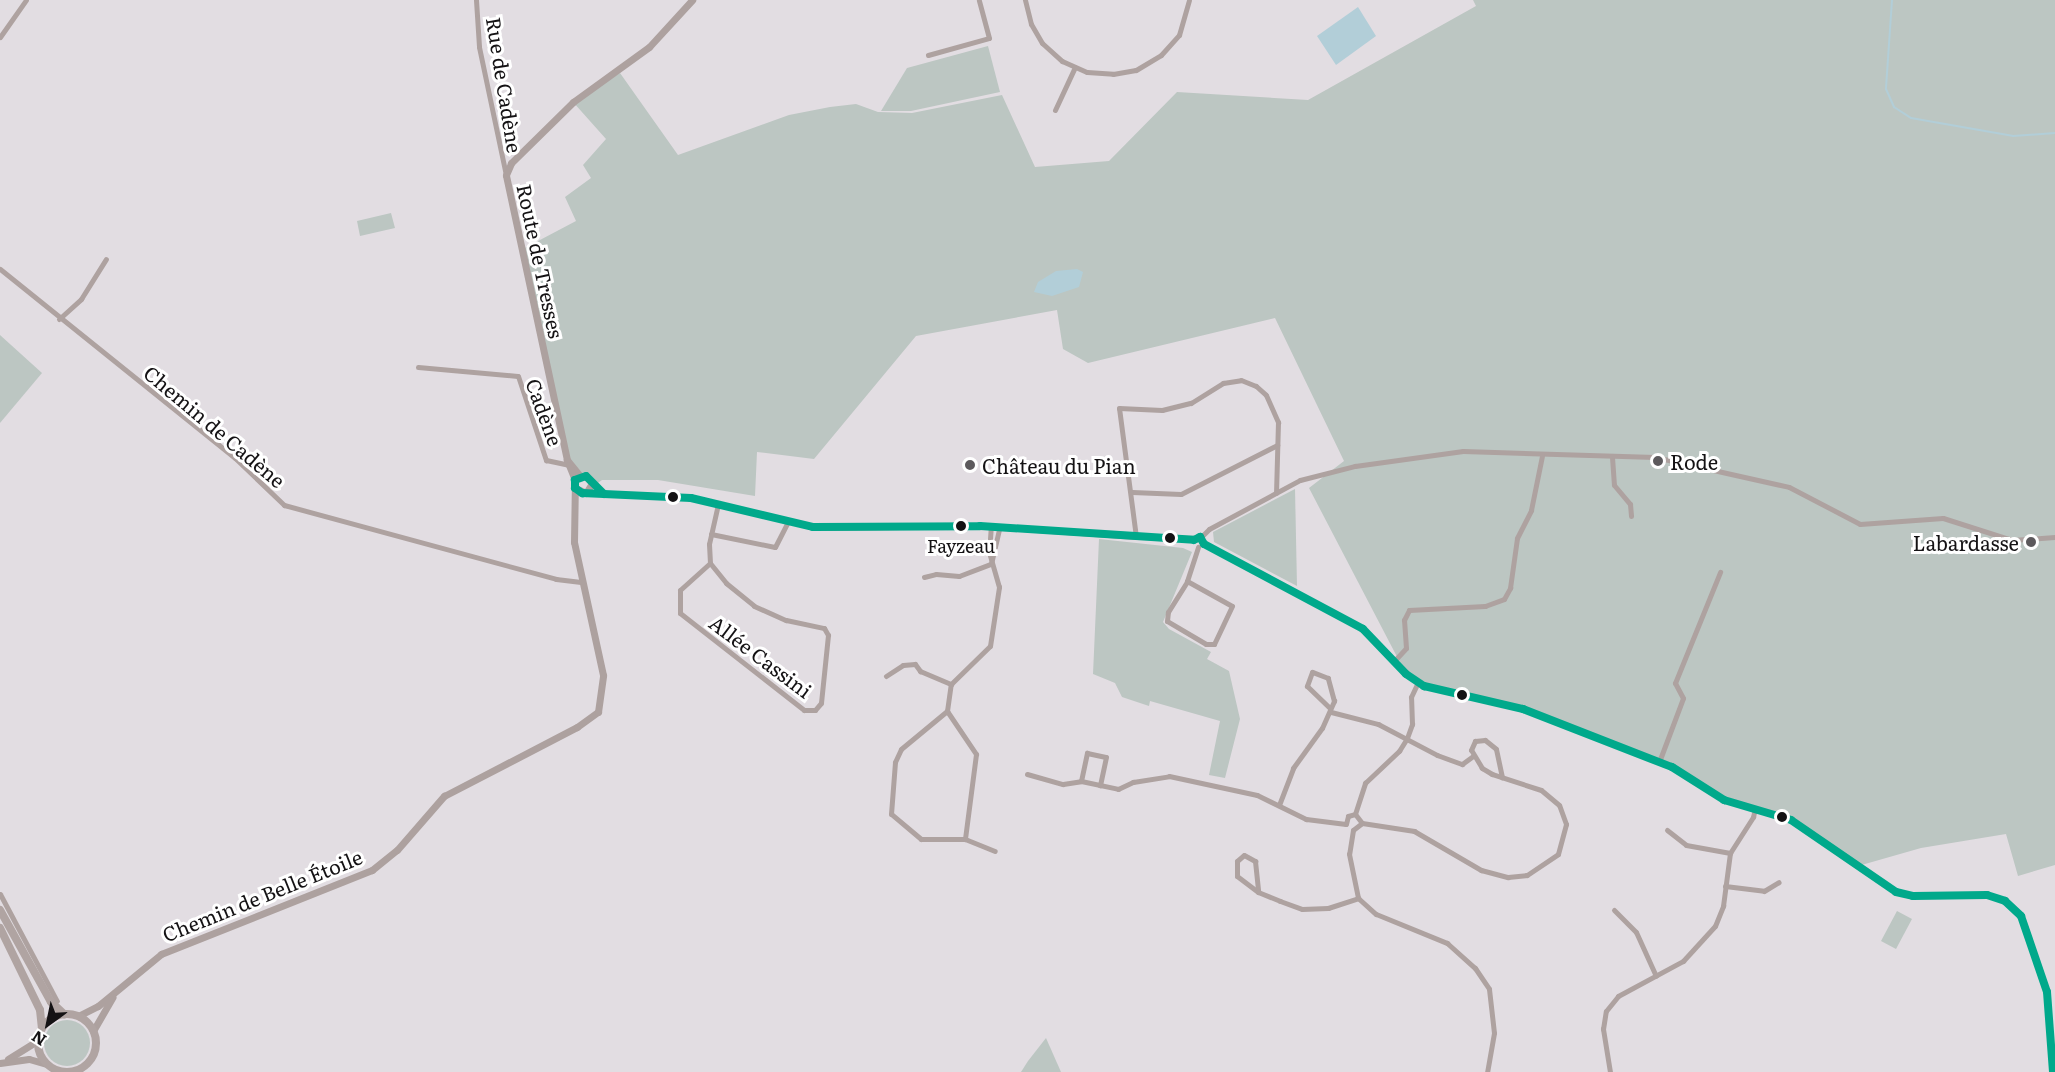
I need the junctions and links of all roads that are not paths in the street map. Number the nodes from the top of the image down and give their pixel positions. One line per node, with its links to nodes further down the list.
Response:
1 (26, 0): 7 (street)
2 (477, 0): 11 (street, Rue de Cadène)
3 (692, 0): 11 (street, Route de Tresses)
4 (980, 0): 8 (street)
5 (1025, 0): 9 (street)
6 (1189, 0): 9 (street)
7 (0, 37)
8 (928, 55)
9 (1075, 67): 10 (street)
10 (1055, 110)
11 (506, 175): 19 (street, Route de Tresses)
12 (106, 259): 14 (street)
13 (0, 269): 14 (street, Chemin de Cadène)
14 (59, 319): 44 (street, Chemin de Cadène)
15 (418, 367): 19 (street, Cadène)
16 (1277, 445): 23 (street); 23 (street); 25 (street)
17 (1542, 456): 18 (street); 25 (street); 45 (street)
18 (1612, 457): 29 (street); 36 (street)
19 (569, 465): 20 (street)
20 (577, 478): 21 (street); 22 (street)
21 (592, 483): 24 (street); 26 (street)
22 (575, 489): 24 (street); 27 (street, Chemin de Belle Étoile)
23 (1132, 492): 34 (street)
24 (586, 493): 26 (street); 27 (street)
25 (1276, 493): 35 (street)
26 (604, 494): 28 (street)
27 (574, 504): 44 (street, Chemin de Belle Étoile)
28 (718, 504): 30 (street); 33 (street)
29 (1631, 516)
30 (788, 522): 31 (street); 33 (street)
31 (991, 527): 32 (street); 40 (street)
32 (999, 528): 34 (street); 40 (street)
33 (711, 534): 39 (street)
34 (1136, 537): 37 (street)
35 (1201, 537): 37 (street); 38 (street)
36 (2055, 537)
37 (1194, 540): 38 (street)
38 (1201, 546): 43 (street); 45 (street)
39 (710, 563): 39 (street, Allée Cassini)
40 (991, 564): 42 (street); 48 (street)
41 (1710, 575): 53 (street)
42 (924, 577)
43 (1187, 581): 43 (street)
44 (580, 582): 77 (street, Chemin de Belle Étoile)
45 (1395, 660): 47 (street)
46 (886, 676): 48 (street)
47 (1418, 682): 51 (street); 53 (street)
48 (951, 684): 50 (street)
49 (1330, 710): 49 (street); 51 (street); 58 (street)
50 (947, 711): 65 (street); 65 (street)
51 (1407, 738): 52 (street); 60 (street)
52 (1473, 756): 55 (street); 55 (street)
53 (1659, 762): 59 (street)
54 (1027, 774): 56 (street)
55 (1502, 777): 61 (street)
56 (1081, 782): 57 (street); 57 (street)
57 (1100, 785): 58 (street)
58 (1279, 805): 62 (street)
59 (1755, 808): 67 (street); 91 (street)
60 (1355, 814): 61 (street); 62 (street)
61 (1362, 822): 63 (street)
62 (1346, 824): 63 (street)
63 (1353, 830): 72 (street)
64 (1667, 830): 67 (street)
65 (965, 839): 66 (street)
66 (995, 851)
67 (1730, 853): 69 (street)
68 (1779, 882): 69 (street)
69 (1725, 886): 76 (street)
70 (1258, 892): 70 (street); 72 (street)
71 (0, 894): 78 (street)
72 (1358, 898): 89 (street)
73 (0, 910): 79 (main road)
74 (1614, 910): 76 (street)
75 (0, 928): 81 (main road)
76 (1656, 976): 90 (street)
77 (119, 989): 80 (street, Chemin de Belle Étoile); 82 (street, Chemin de Belle Étoile)
78 (57, 1001)
79 (64, 1014): 80 (main road); 81 (main road)
80 (78, 1016): 82 (main road)
81 (42, 1028): 83 (main road)
82 (93, 1032): 84 (main road)
83 (38, 1040): 85 (street); 86 (main road)
84 (92, 1057): 87 (main road); 88 (main road)
85 (0, 1063): 86 (street)
86 (47, 1064): 87 (main road)
87 (67, 1072)
88 (93, 1072)
89 (1486, 1072)
90 (1610, 1072)
91 (2053, 1072)

